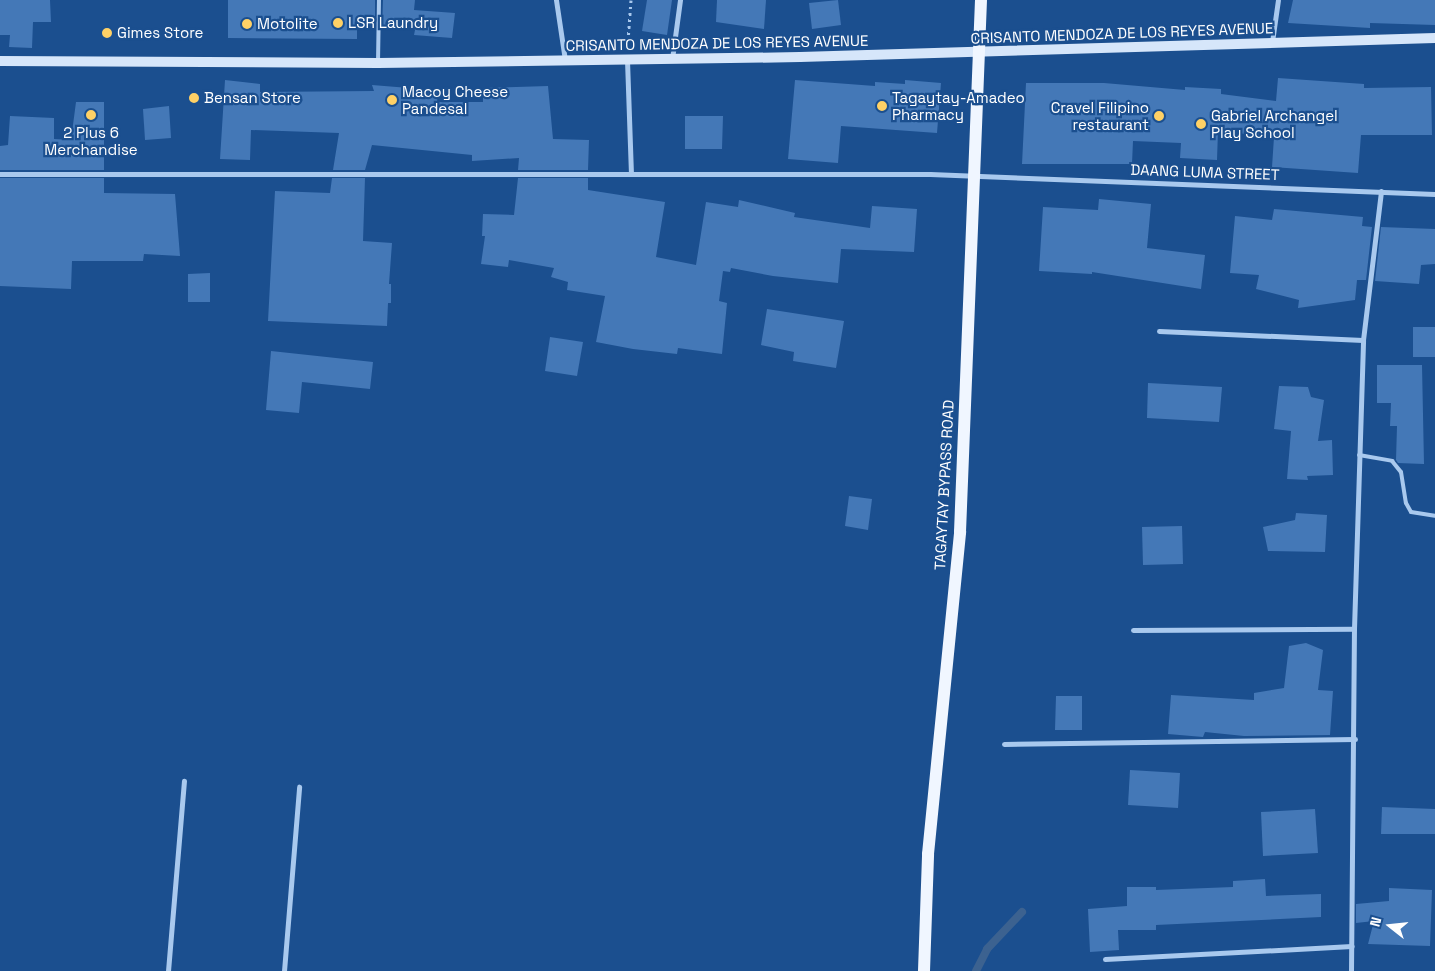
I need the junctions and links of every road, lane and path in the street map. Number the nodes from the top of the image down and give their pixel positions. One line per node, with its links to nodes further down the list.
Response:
1 (379, 0): 14 (lane)
2 (556, 0): 11 (street)
3 (631, 0): 12 (path)
4 (680, 0): 10 (street)
5 (981, 0): 9 (main road, TAGAYTAY BYPASS ROAD)
6 (1278, 0): 8 (street)
7 (1435, 38): 8 (main road, CRISANTO MENDOZA DE LOS REYES AVENUE)
8 (1272, 42): 9 (main road, CRISANTO MENDOZA DE LOS REYES AVENUE)
9 (979, 52): 10 (main road, CRISANTO MENDOZA DE LOS REYES AVENUE); 17 (main road, TAGAYTAY BYPASS ROAD)
10 (672, 59): 12 (main road, CRISANTO MENDOZA DE LOS REYES AVENUE)
11 (565, 60): 12 (main road, CRISANTO MENDOZA DE LOS REYES AVENUE); 14 (main road, CRISANTO MENDOZA DE LOS REYES AVENUE)
12 (627, 60): 15 (street)
13 (0, 62): 14 (main road, CRISANTO MENDOZA DE LOS REYES AVENUE)
14 (378, 63)
15 (631, 172): 16 (street, DAANG LUMA STREET); 17 (street, DAANG LUMA STREET)
16 (0, 174)
17 (974, 175): 18 (street, DAANG LUMA STREET); 34 (main road, TAGAYTAY BYPASS ROAD)
18 (1381, 191): 19 (street, DAANG LUMA STREET); 21 (street)
19 (1435, 194)
20 (1159, 331): 21 (street)
21 (1363, 340): 22 (street)
22 (1359, 455): 23 (lane); 24 (street)
23 (1435, 516)
24 (1354, 629): 25 (street); 26 (street)
25 (1133, 630)
26 (1355, 739): 27 (street); 30 (street)
27 (1004, 744)
28 (184, 781): 32 (street)
29 (299, 787): 33 (street)
30 (1352, 946): 31 (street); 35 (street)
31 (1105, 959)
32 (168, 971)
33 (284, 971)
34 (924, 971)
35 (1351, 971)

